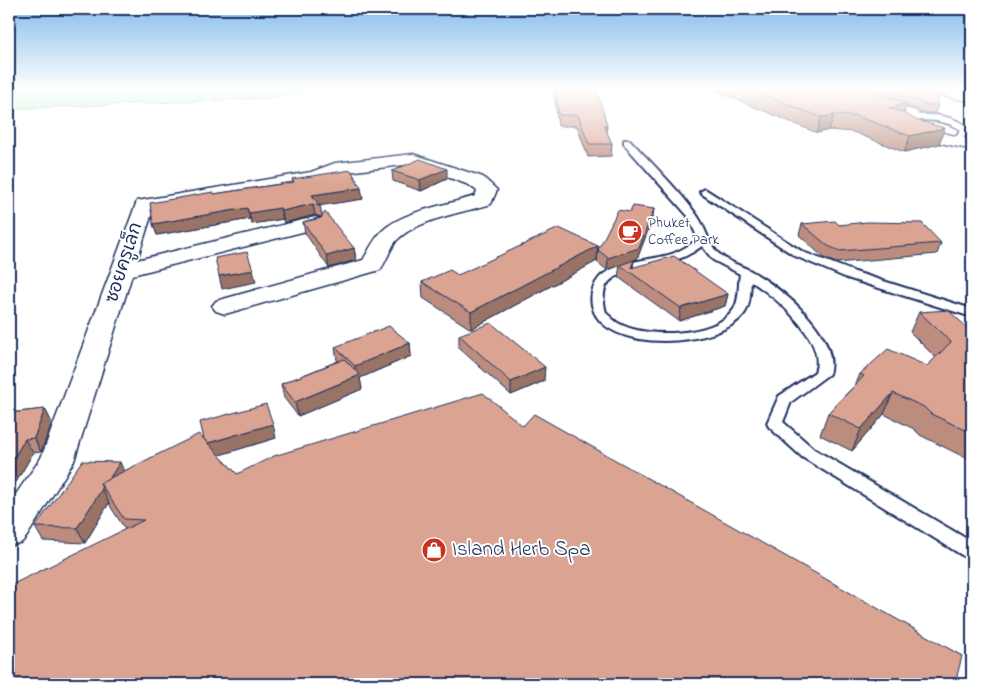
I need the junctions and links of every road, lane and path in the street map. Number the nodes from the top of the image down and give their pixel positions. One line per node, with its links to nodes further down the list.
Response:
1 (911, 120): 3 (street)
2 (627, 142): 6 (lane)
3 (972, 145)
4 (705, 192): 10 (lane)
5 (314, 223): 7 (street)
6 (705, 239): 8 (lane); 8 (lane)
7 (123, 270): 9 (street, ซอยครูเล็ก); 11 (street, ซอยครูเล็ก)
8 (746, 273): 12 (lane)
9 (225, 306)
10 (972, 313)
11 (10, 528)
12 (972, 552)

